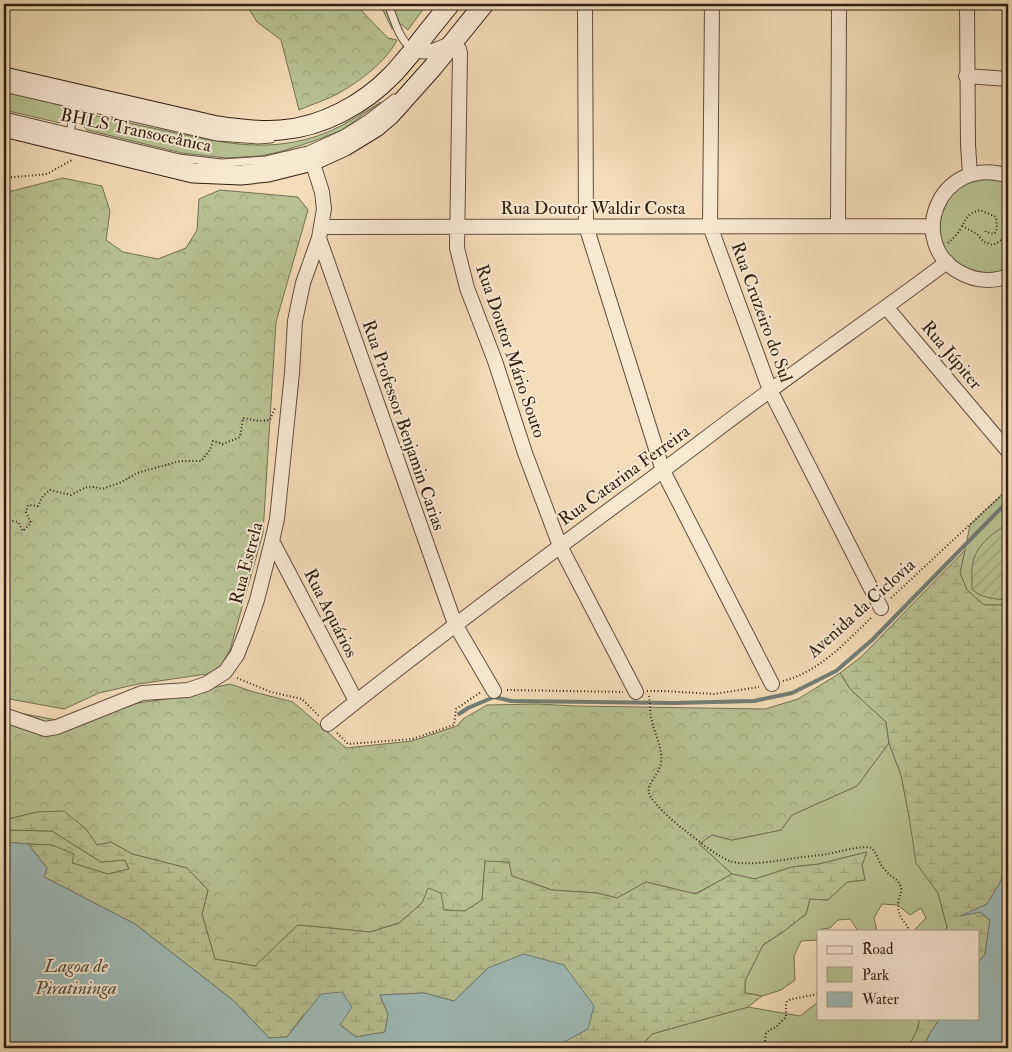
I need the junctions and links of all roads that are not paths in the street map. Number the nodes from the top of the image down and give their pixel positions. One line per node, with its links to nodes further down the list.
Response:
1 (388, 4): 8 (lane)
2 (450, 4): 8 (main road)
3 (484, 4): 8 (main road)
4 (585, 4): 26 (street)
5 (712, 4): 27 (street, Rua Cruzeiro do Sul)
6 (839, 4): 28 (street)
7 (967, 4): 9 (street)
8 (432, 48): 10 (main road); 11 (lane); 22 (main road); 25 (street, Rua Doutor Mário Souto)
9 (966, 76): 12 (street); 23 (street)
10 (4, 77)
11 (400, 78)
12 (1008, 79)
13 (4, 88): 15 (lane, BHLS Transoceânica)
14 (397, 95): 19 (lane, BHLS Transoceânica)
15 (76, 104): 19 (lane); 21 (lane, BHLS Transoceânica)
16 (4, 116): 19 (lane, BHLS Transoceânica)
17 (4, 128): 22 (main road)
18 (321, 129): 20 (lane)
19 (70, 132)
20 (312, 132)
21 (276, 138)
22 (312, 161): 30 (street)
23 (970, 175): 24 (street); 29 (street)
24 (1008, 176)
25 (457, 226): 26 (street, Rua Doutor Waldir Costa); 30 (street, Rua Doutor Waldir Costa); 38 (street, Rua Doutor Mário Souto)
26 (586, 226): 27 (street, Rua Doutor Waldir Costa); 36 (street)
27 (710, 226): 28 (street, Rua Doutor Waldir Costa); 34 (street, Rua Cruzeiro do Sul)
28 (838, 226): 29 (street, Rua Doutor Waldir Costa)
29 (933, 226): 31 (street)
30 (320, 232): 37 (street, Rua Estrela); 40 (street, Rua Professor Benjamin Carias)
31 (943, 257): 32 (street); 33 (street, Rua Catarina Ferreira)
32 (1008, 276)
33 (886, 307): 34 (street, Rua Catarina Ferreira); 35 (street, Rua Júpiter)
34 (770, 390): 36 (street, Rua Catarina Ferreira); 39 (street, Rua Cruzeiro do Sul)
35 (1008, 451)
36 (663, 470): 38 (street, Rua Catarina Ferreira); 41 (street)
37 (272, 542): 44 (street, Rua Aquários); 45 (street, Rua Estrela)
38 (560, 546): 40 (street, Rua Catarina Ferreira); 43 (street, Rua Doutor Mário Souto)
39 (881, 608)
40 (454, 624): 42 (street, Rua Professor Benjamin Carias); 44 (street, Rua Catarina Ferreira)
41 (772, 684)
42 (494, 691)
43 (636, 692)
44 (356, 702): 46 (street, Rua Catarina Ferreira)
45 (4, 715)
46 (328, 724)

